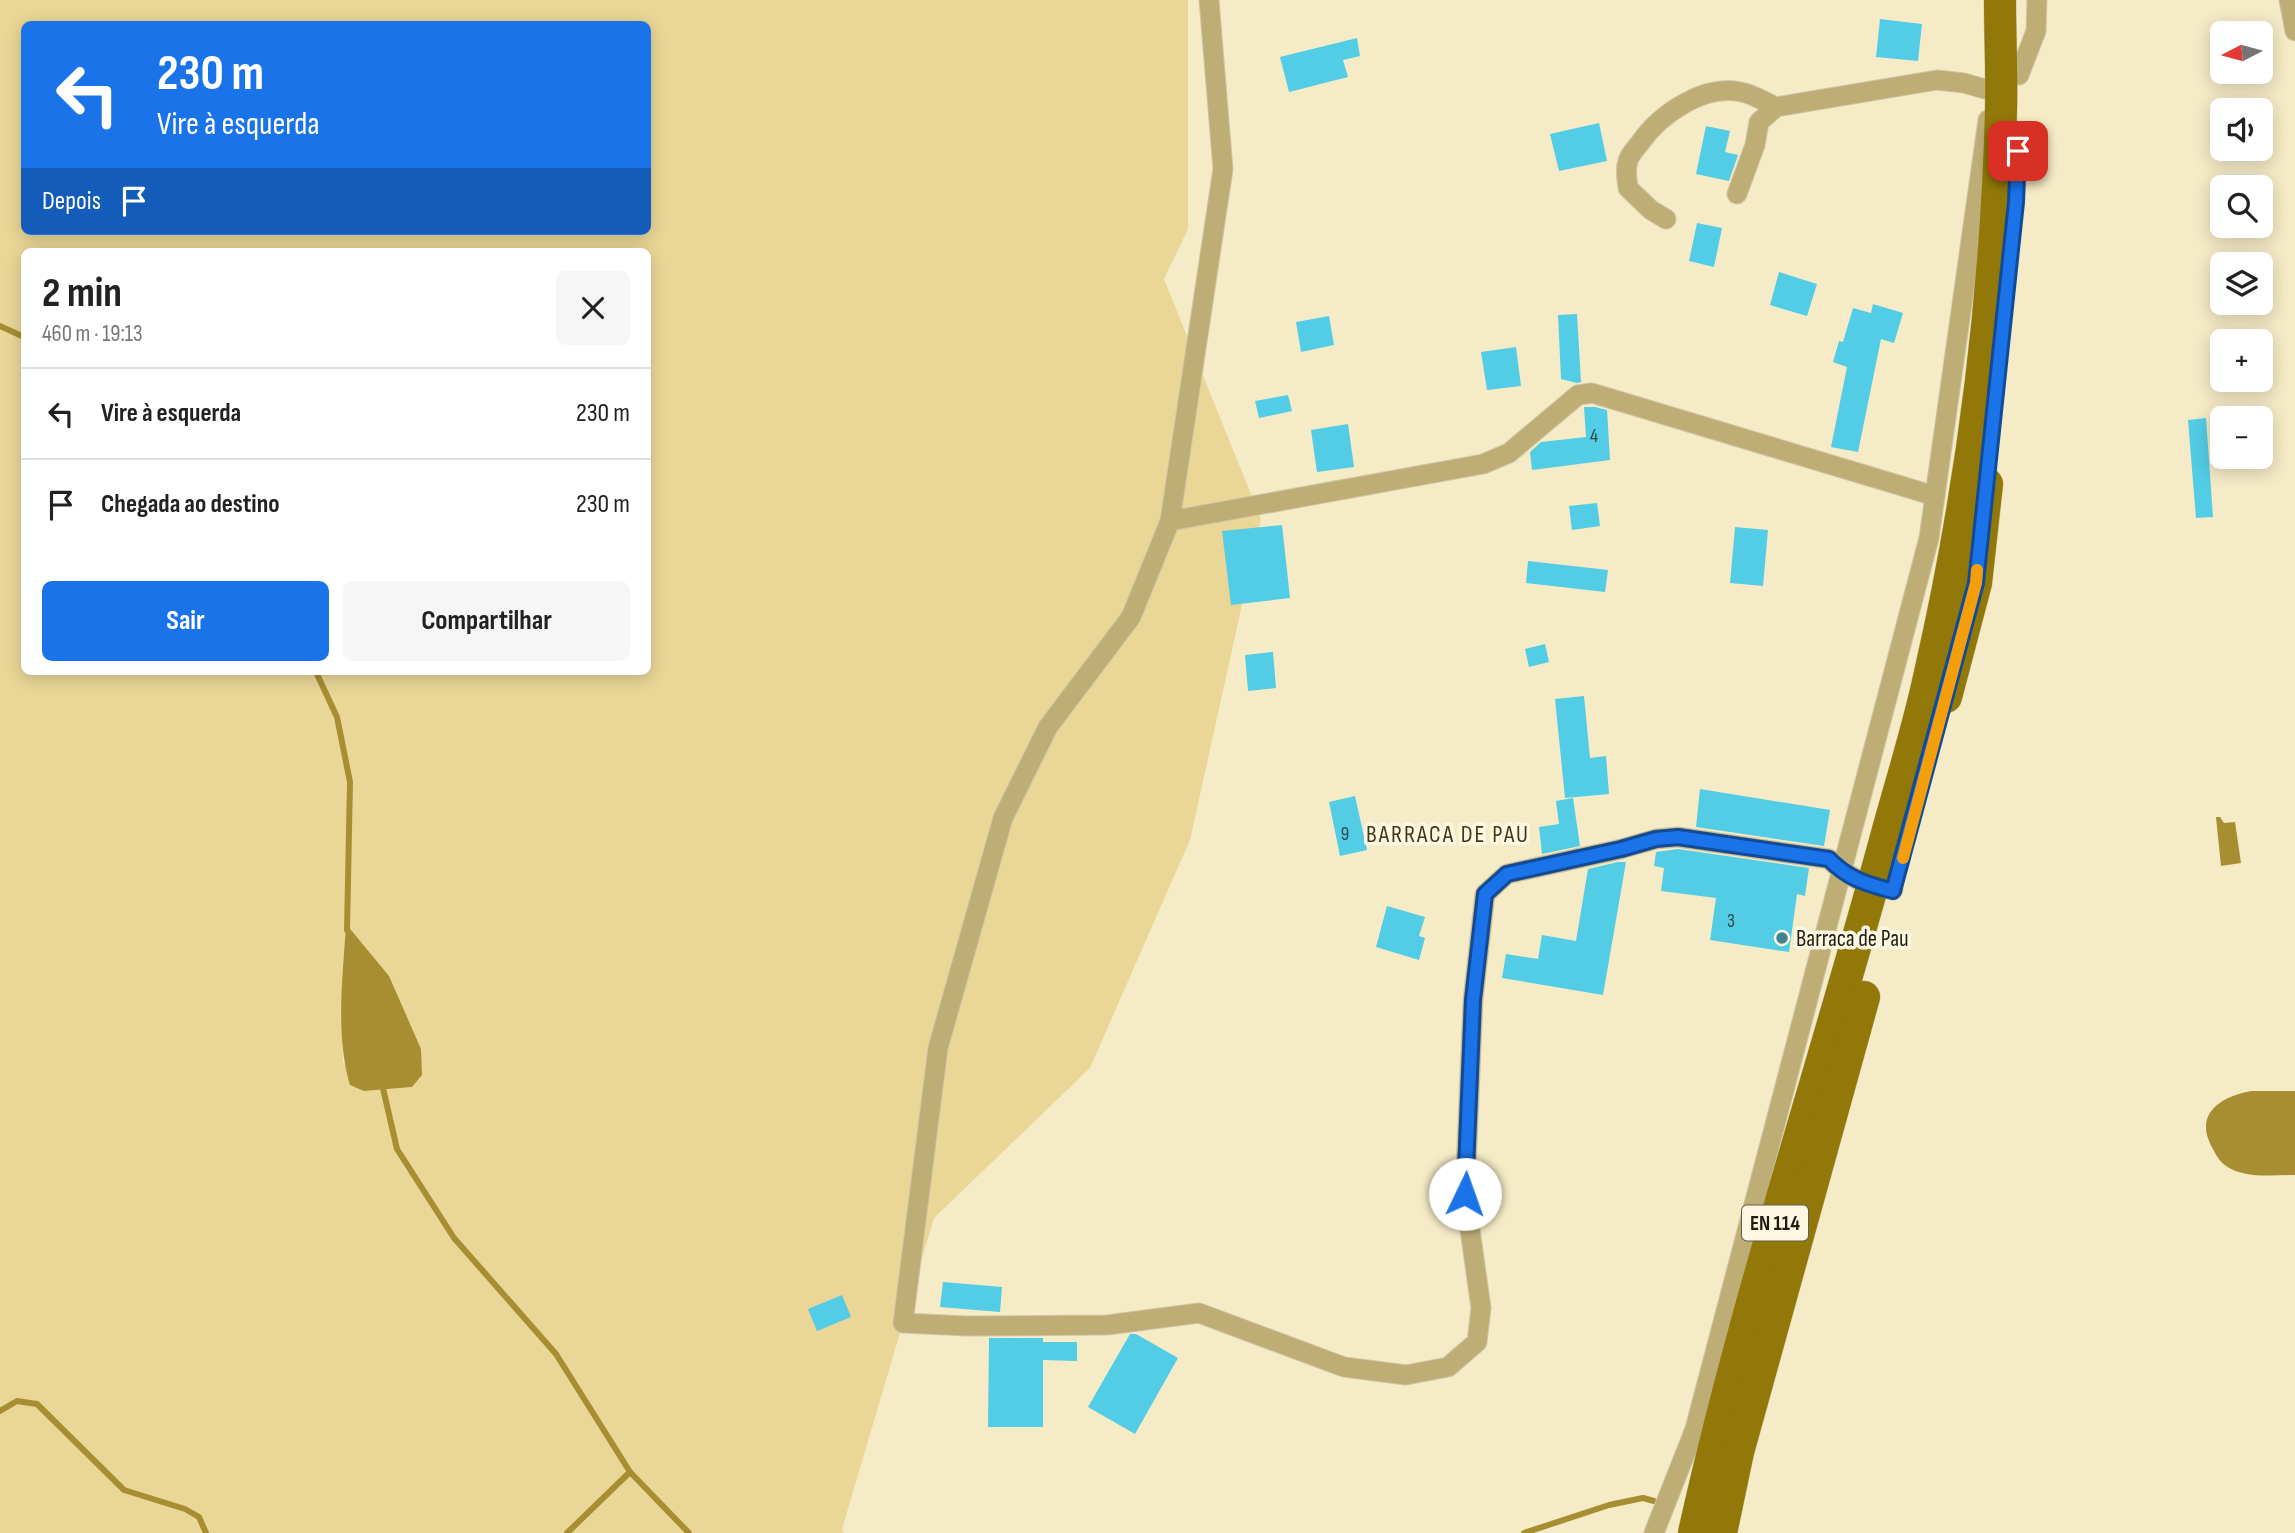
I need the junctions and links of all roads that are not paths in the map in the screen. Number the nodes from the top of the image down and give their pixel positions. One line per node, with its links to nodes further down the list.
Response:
1 (1209, 0): 12 (street)
2 (2037, 0): 6 (street)
3 (2289, 0): 5 (street)
4 (2006, 6): 6 (main road, EN 114); 7 (street); 14 (main road, EN 114)
5 (2295, 31)
6 (2019, 75): 14 (main road, EN 114)
7 (1992, 91): 8 (street); 11 (street)
8 (1776, 107): 9 (street); 10 (street)
9 (1737, 194)
10 (1666, 219)
11 (1936, 496): 12 (street); 13 (street)
12 (1170, 521): 13 (street)
13 (1842, 872): 14 (street); 15 (street)
14 (1883, 888): 16 (main road, EN 114); 17 (main road, EN 114)
15 (1654, 1533)
16 (1694, 1533)
17 (1721, 1533)

